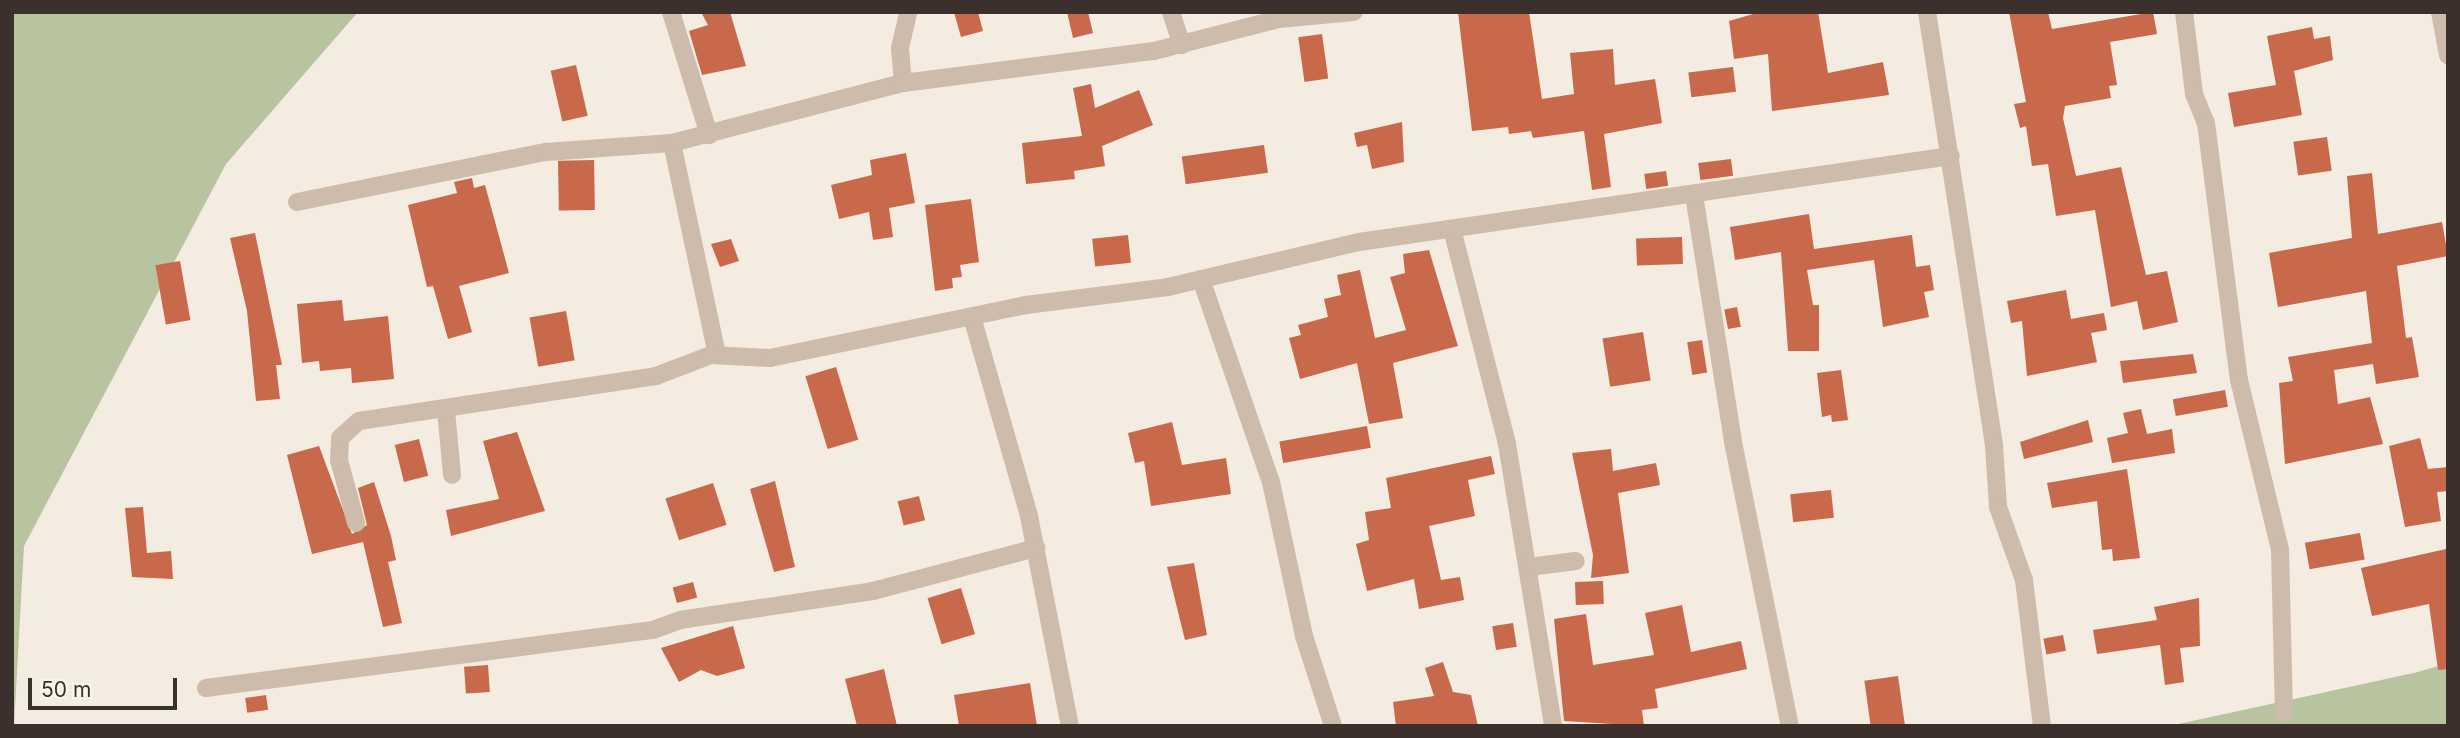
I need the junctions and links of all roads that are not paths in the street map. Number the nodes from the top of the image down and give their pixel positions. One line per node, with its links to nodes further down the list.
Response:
1 (671, 12): 11 (street)
2 (908, 12): 10 (street)
3 (1171, 12): 8 (street)
4 (1354, 12): 8 (street)
5 (1927, 12): 13 (street)
6 (2184, 12): 27 (street)
7 (2440, 12): 9 (street)
8 (1182, 45): 10 (street)
9 (2448, 55)
10 (903, 83): 11 (street)
11 (709, 135): 12 (street)
12 (672, 143): 15 (street); 19 (street)
13 (1951, 156): 14 (street); 32 (street)
14 (1694, 195): 16 (street); 31 (street)
15 (297, 202)
16 (1453, 233): 17 (street); 25 (street)
17 (1202, 279): 18 (street); 29 (street)
18 (972, 317): 19 (street); 23 (street)
19 (717, 355): 20 (street)
20 (446, 410): 21 (street); 22 (street)
21 (452, 475)
22 (356, 523)
23 (1035, 548): 26 (street); 28 (street)
24 (1576, 561): 25 (street)
25 (1529, 567): 30 (street)
26 (206, 688)
27 (2284, 714)
28 (1070, 726)
29 (1334, 726)
30 (1553, 726)
31 (1790, 726)
32 (2042, 726)

